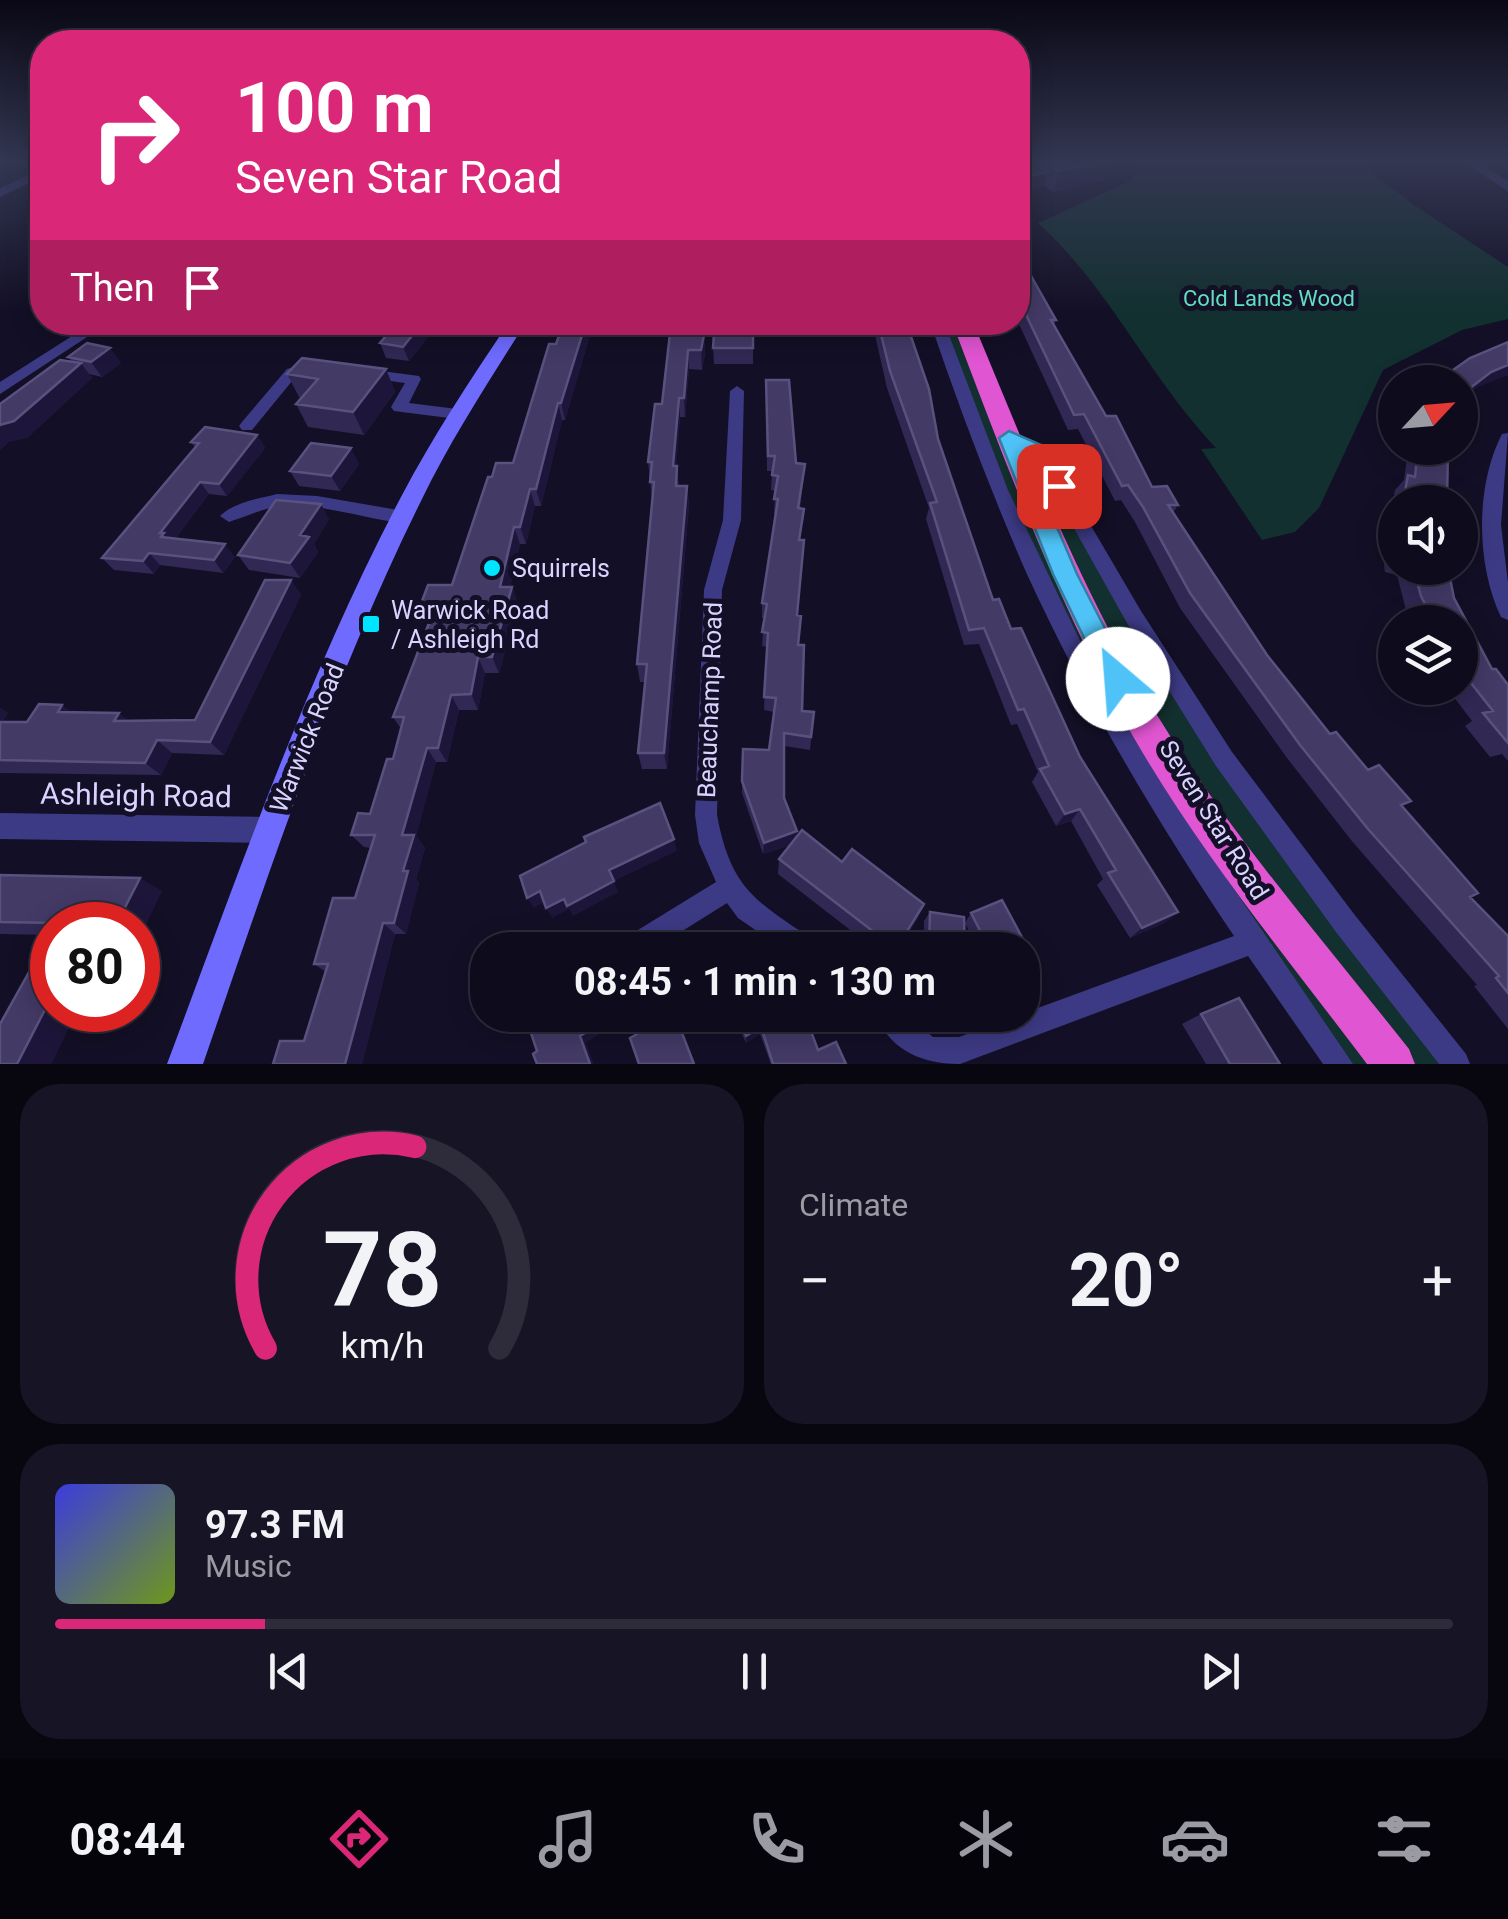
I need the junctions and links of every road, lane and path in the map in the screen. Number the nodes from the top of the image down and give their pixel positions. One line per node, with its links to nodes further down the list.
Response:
1 (84, 335): 7 (street)
2 (509, 335): 9 (main road, Warwick Road)
3 (943, 335): 21 (street, Seven Star Road)
4 (967, 335): 11 (highway, Seven Star Road)
5 (327, 370): 10 (street)
6 (344, 372): 9 (street)
7 (0, 389)
8 (737, 391): 18 (street, Beauchamp Road)
9 (457, 414): 14 (main road, Warwick Road)
10 (247, 426)
11 (1009, 438): 26 (highway, Seven Star Road); 27 (street, Seven Star Road)
12 (1508, 438): 15 (street)
13 (228, 516): 14 (street)
14 (404, 517): 17 (main road, Warwick Road)
15 (1508, 612)
16 (0, 826): 17 (street, Ashleigh Road)
17 (270, 830): 24 (main road, Warwick Road)
18 (730, 886): 19 (street); 20 (street, Beauchamp Road)
19 (657, 932)
20 (780, 932)
21 (1251, 942): 23 (street); 25 (street, Seven Star Road)
22 (905, 1032): 23 (street)
23 (928, 1057)
24 (186, 1064)
25 (1339, 1064)
26 (1394, 1064)
27 (1456, 1064)

